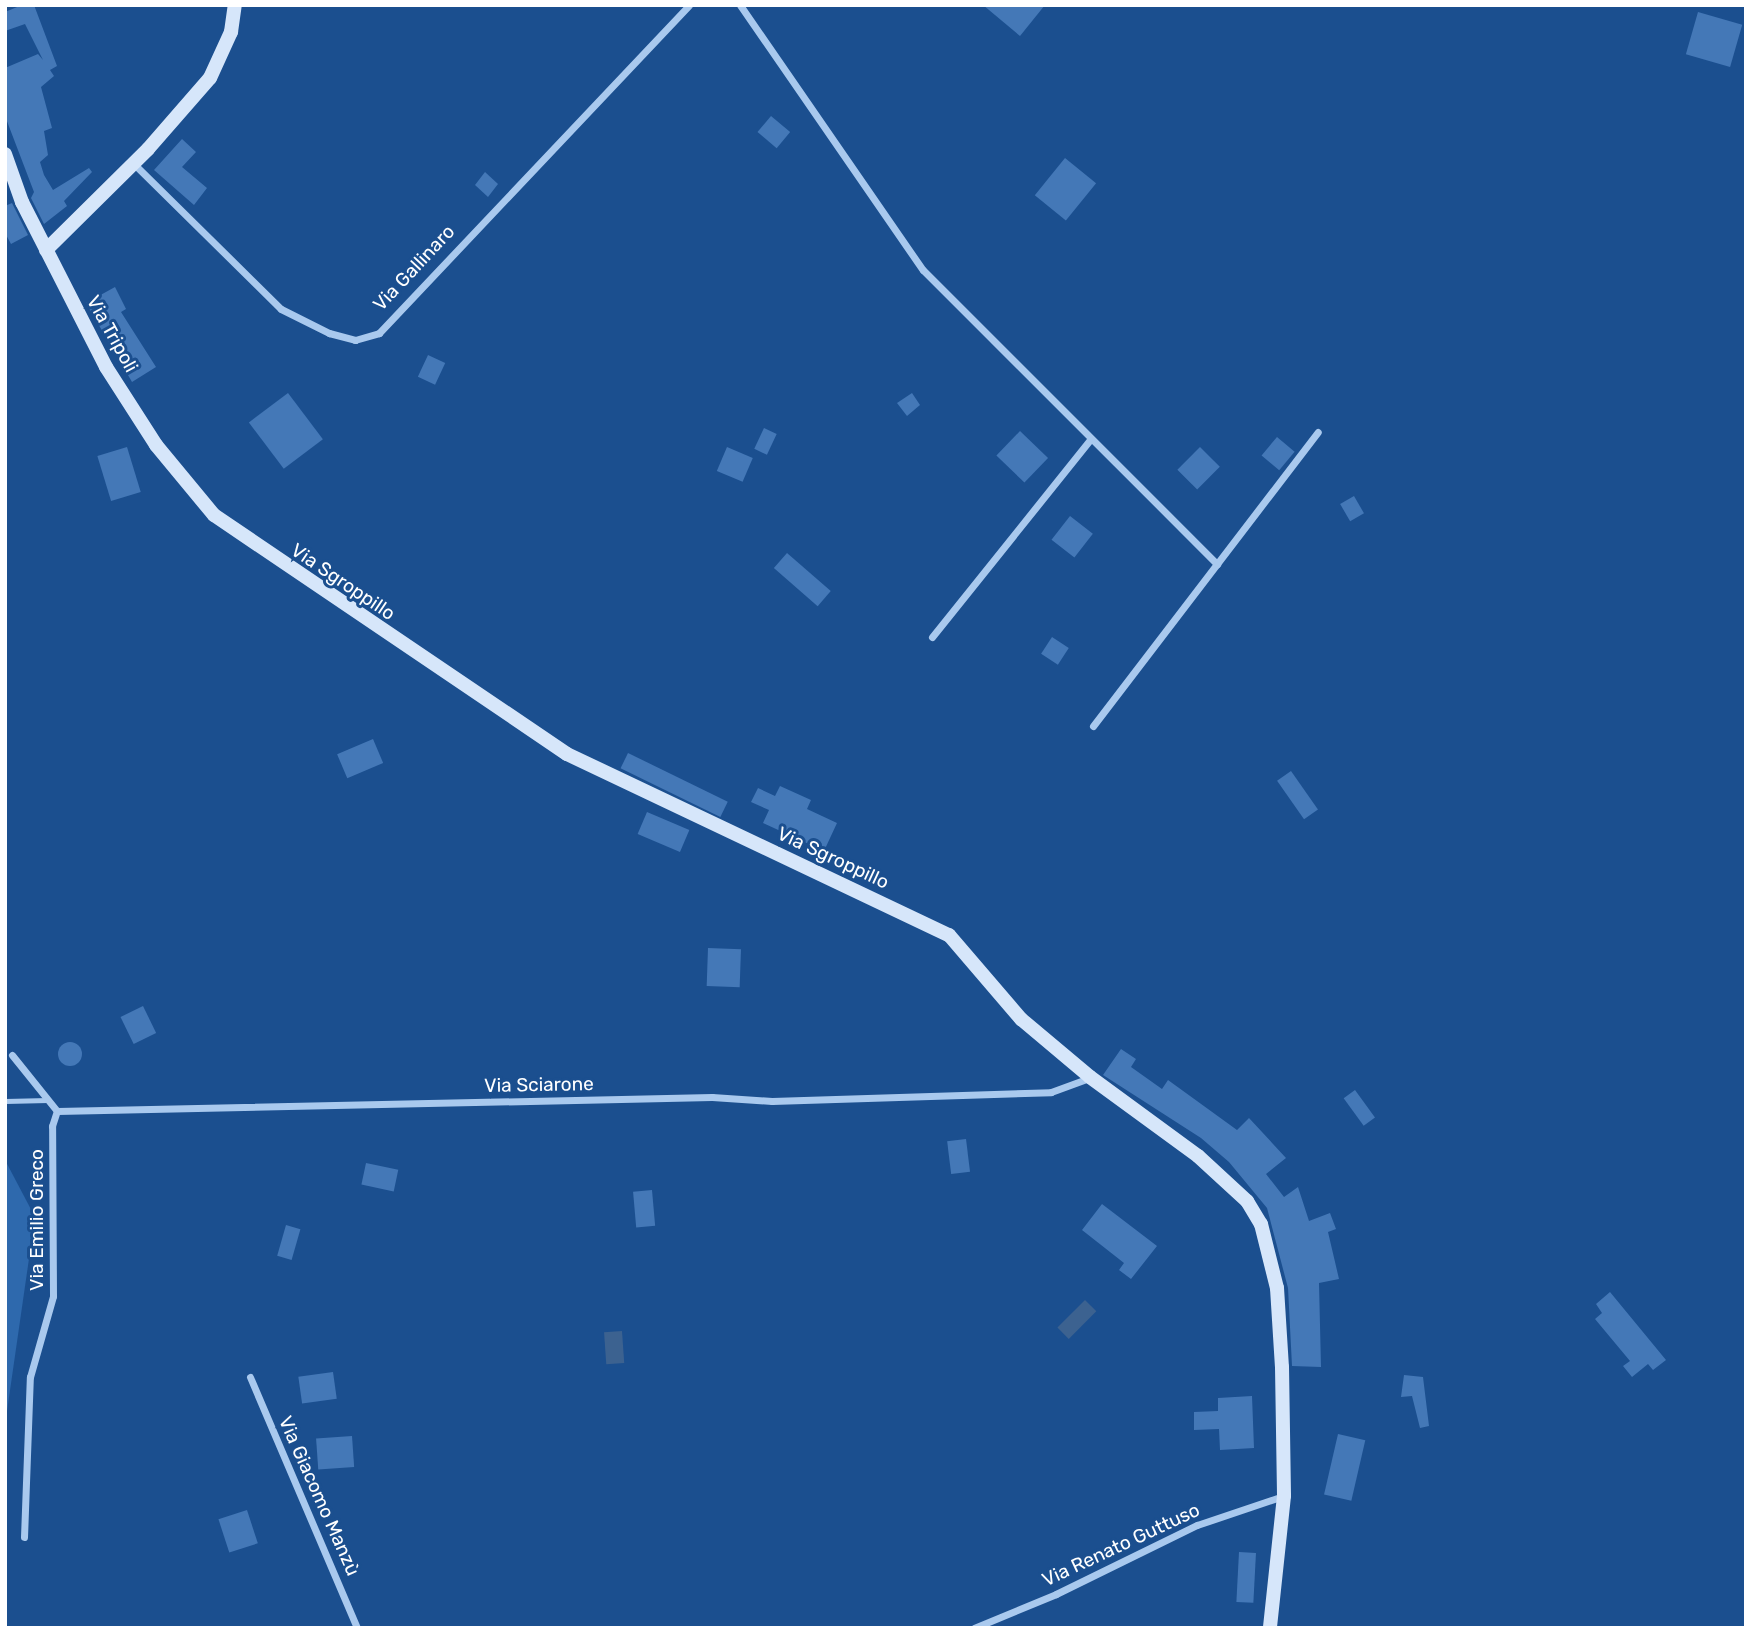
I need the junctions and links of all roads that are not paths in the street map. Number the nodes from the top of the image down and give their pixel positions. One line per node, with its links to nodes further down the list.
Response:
1 (235, 5): 5 (main road)
2 (689, 5): 5 (street, Via Gallinaro)
3 (740, 5): 8 (street)
4 (5, 154): 6 (main road, Via Tripoli)
5 (134, 164): 6 (main road)
6 (46, 250): 9 (main road, Via Tripoli)
7 (1318, 432): 10 (street)
8 (1090, 440): 10 (street); 11 (street)
9 (214, 515): 14 (main road, Via Sgroppillo)
10 (1217, 564): 12 (street)
11 (932, 636)
12 (1093, 726)
13 (12, 1055): 15 (street)
14 (1090, 1077): 17 (street, Via Sciarone); 19 (main road, Via Sgroppillo)
15 (48, 1100): 16 (lane); 17 (street)
16 (5, 1101)
17 (57, 1111): 20 (street, Via Emilio Greco)
18 (250, 1377): 21 (street, Via Giacomo Manzù)
19 (1284, 1496): 22 (street, Via Renato Guttuso); 23 (main road, Via Sgroppillo)
20 (24, 1537)
21 (357, 1628)
22 (974, 1628)
23 (1270, 1628)

